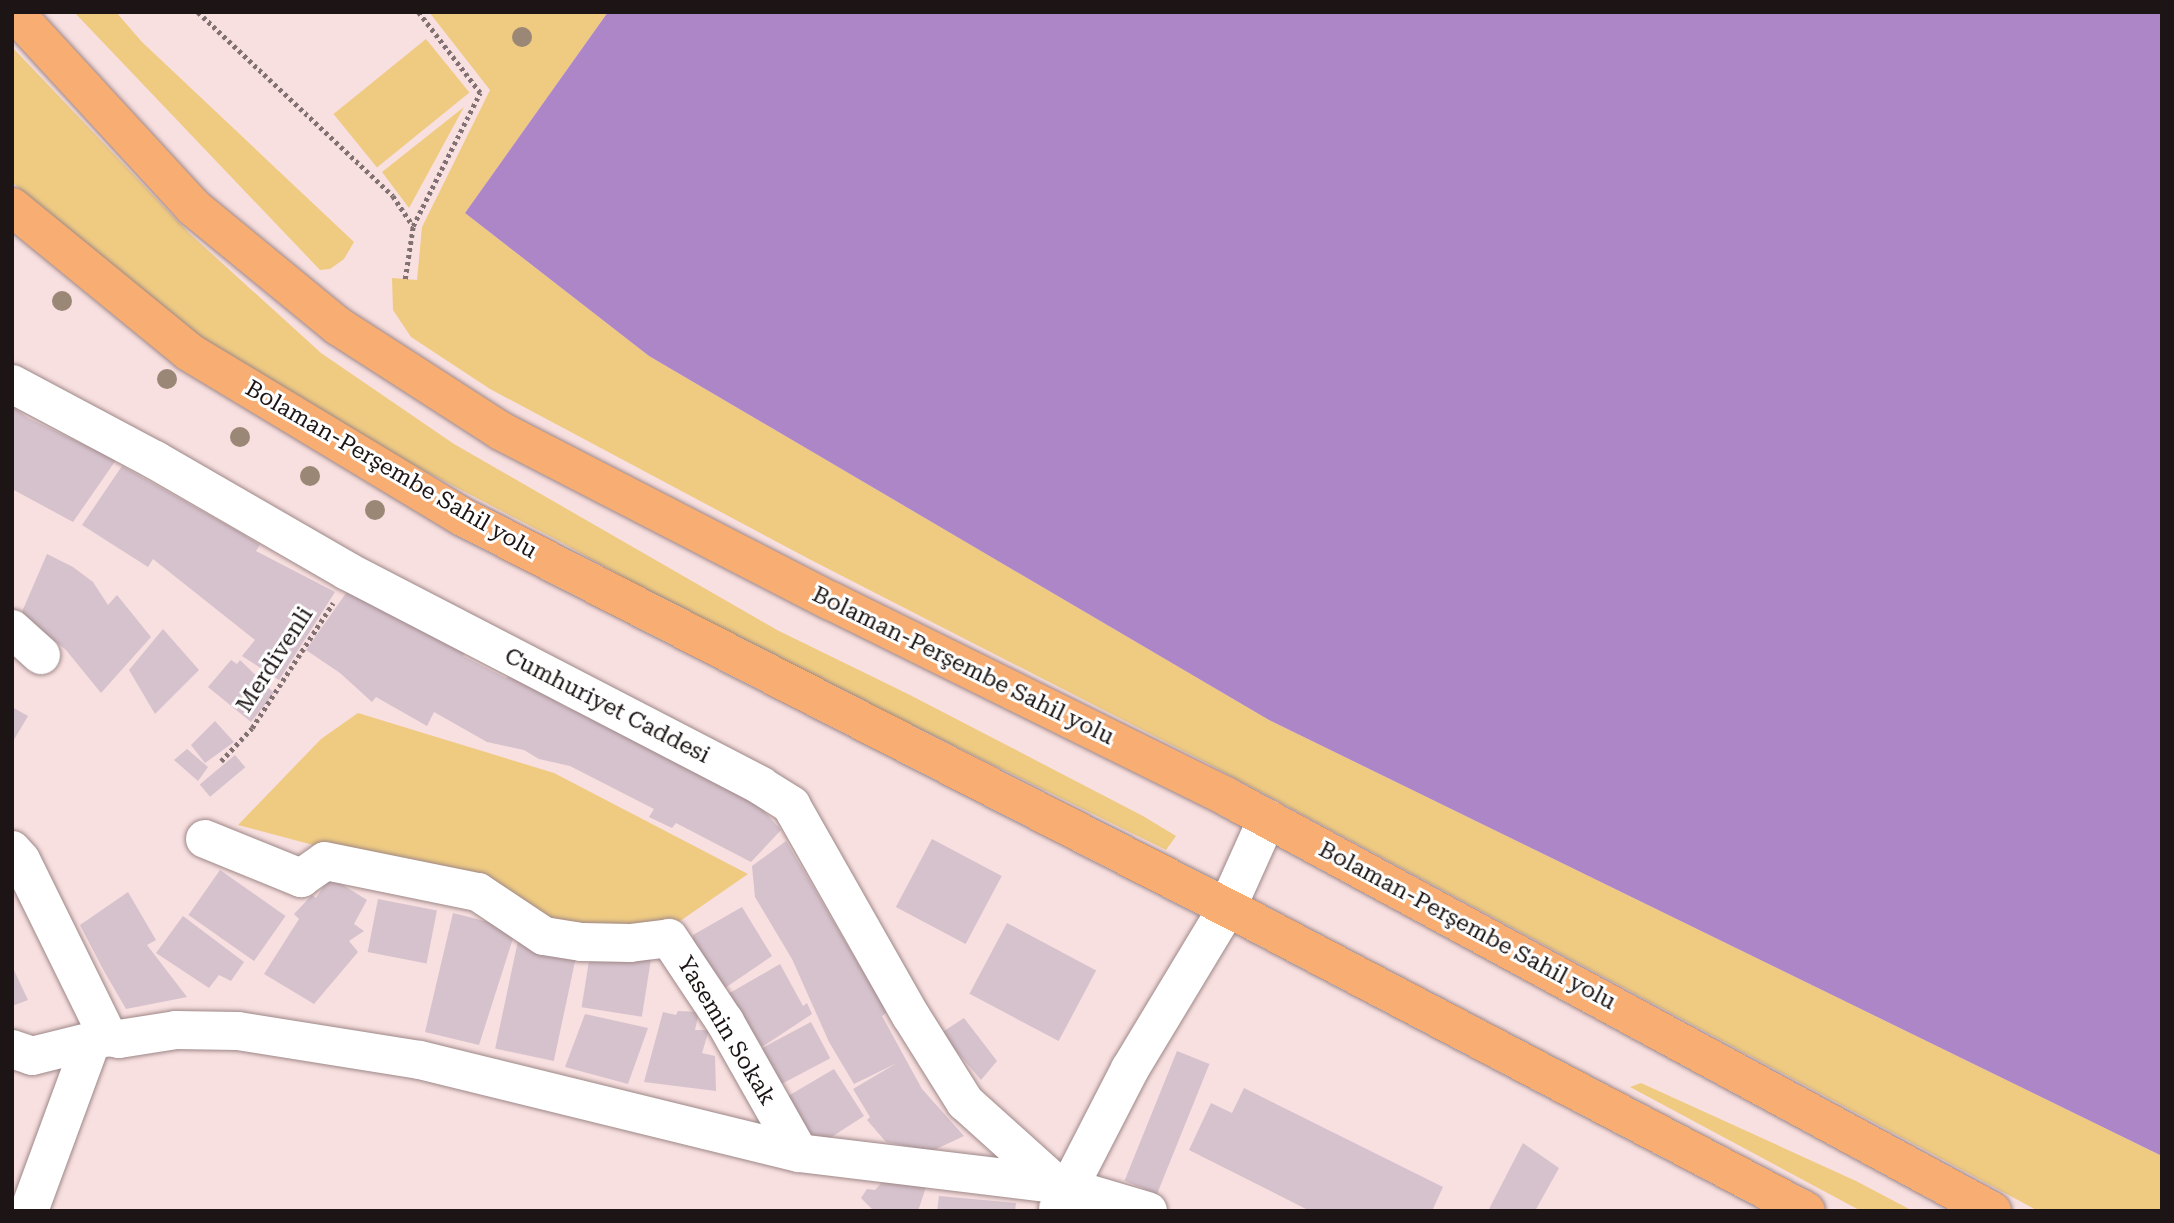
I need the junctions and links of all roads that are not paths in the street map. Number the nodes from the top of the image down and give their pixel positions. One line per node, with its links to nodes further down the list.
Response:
1 (14, 12): 6 (main road, Bolaman-Perşembe Sahil yolu)
2 (12, 208): 9 (main road, Bolaman-Perşembe Sahil yolu)
3 (12, 384): 13 (street, Cumhuriyet Caddesi)
4 (12, 629): 5 (street)
5 (41, 655)
6 (1267, 819): 9 (street); 18 (main road, Bolaman-Perşembe Sahil yolu)
7 (205, 839): 12 (street, Yasemin Sokak)
8 (12, 850): 10 (street)
9 (1227, 908): 13 (street); 17 (main road, Bolaman-Perşembe Sahil yolu)
10 (100, 1038): 11 (street); 12 (street); 14 (street)
11 (12, 1049)
12 (799, 1153): 13 (street)
13 (1061, 1194): 15 (street, Cumhuriyet Caddesi); 16 (street)
14 (29, 1211)
15 (1102, 1211)
16 (1147, 1211)
17 (1806, 1211)
18 (1992, 1211)

